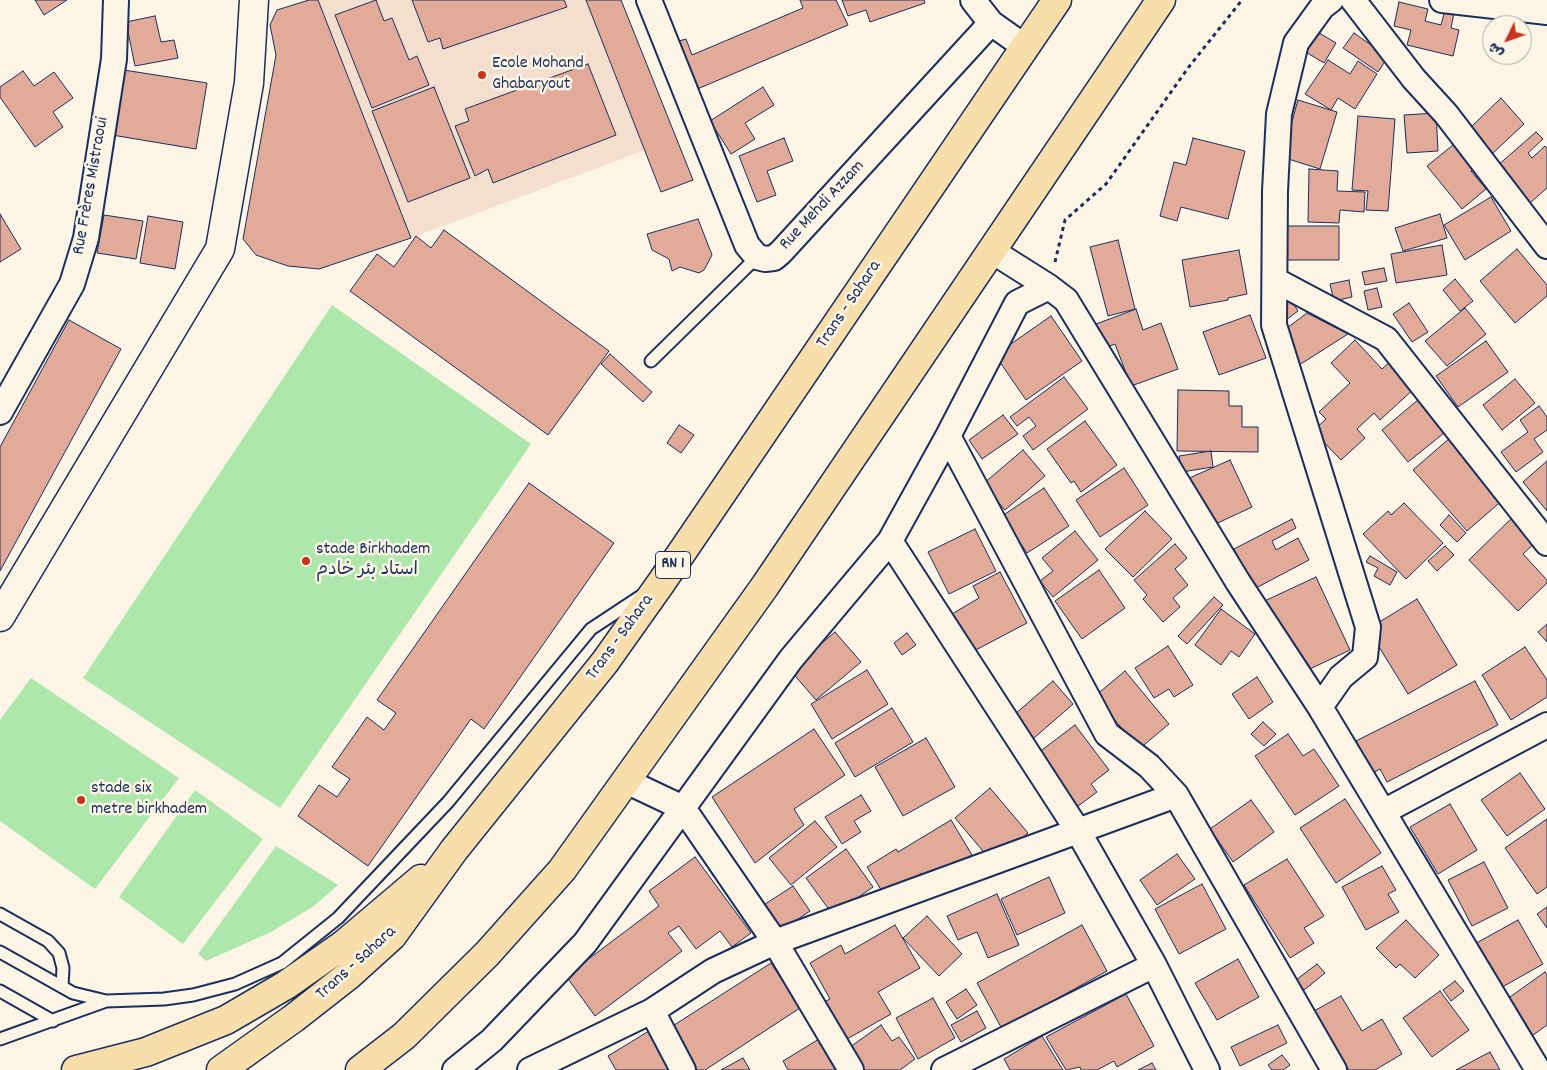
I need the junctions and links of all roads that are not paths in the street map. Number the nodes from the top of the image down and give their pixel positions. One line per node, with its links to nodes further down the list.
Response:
1 (116, 0): 19 (street, Rue Frères Mistraoui)
2 (254, 0): 24 (street)
3 (649, 0): 15 (street, Rue Mehdi Azzam)
4 (973, 0): 11 (street)
5 (1057, 0): 12 (highway, Trans - Sahara / RN 1)
6 (1161, 0): 14 (highway)
7 (1330, 0): 16 (street)
8 (1353, 0): 13 (street)
9 (1442, 0): 10 (street)
10 (1547, 12)
11 (991, 23): 12 (street); 15 (street, Rue Mehdi Azzam)
12 (1025, 47): 23 (highway, Trans - Sahara / RN 1)
13 (1547, 246)
14 (992, 251): 17 (street); 27 (highway)
15 (757, 257): 18 (lane)
16 (1275, 280): 22 (street); 25 (street)
17 (1049, 287): 20 (street); 25 (street)
18 (652, 361)
19 (0, 412)
20 (948, 436): 21 (street); 28 (street)
21 (890, 541): 29 (street); 31 (street)
22 (1547, 543)
23 (661, 583): 32 (highway, Trans - Sahara / RN 1); 39 (lane)
24 (0, 617)
25 (1320, 707): 30 (street)
26 (1545, 731): 30 (street)
27 (626, 781): 29 (street); 45 (highway)
28 (1176, 795): 31 (street); 52 (street)
29 (683, 808): 34 (street); 46 (street)
30 (1383, 812): 53 (street)
31 (1078, 831): 34 (street); 36 (street)
32 (454, 850): 43 (highway); 44 (highway, Trans - Sahara / RN 1)
33 (0, 914): 37 (lane)
34 (775, 942): 40 (street); 49 (street)
35 (0, 953): 37 (lane)
36 (1154, 965): 50 (street); 51 (street)
37 (62, 987): 39 (lane)
38 (0, 991): 41 (lane)
39 (106, 1001): 41 (lane)
40 (652, 1011): 47 (street); 48 (street)
41 (53, 1021): 42 (lane)
42 (1, 1039)
43 (76, 1070)
44 (221, 1070)
45 (360, 1070)
46 (456, 1070)
47 (530, 1070)
48 (683, 1070)
49 (852, 1070)
50 (944, 1070)
51 (1207, 1070)
52 (1334, 1070)
53 (1538, 1070)

